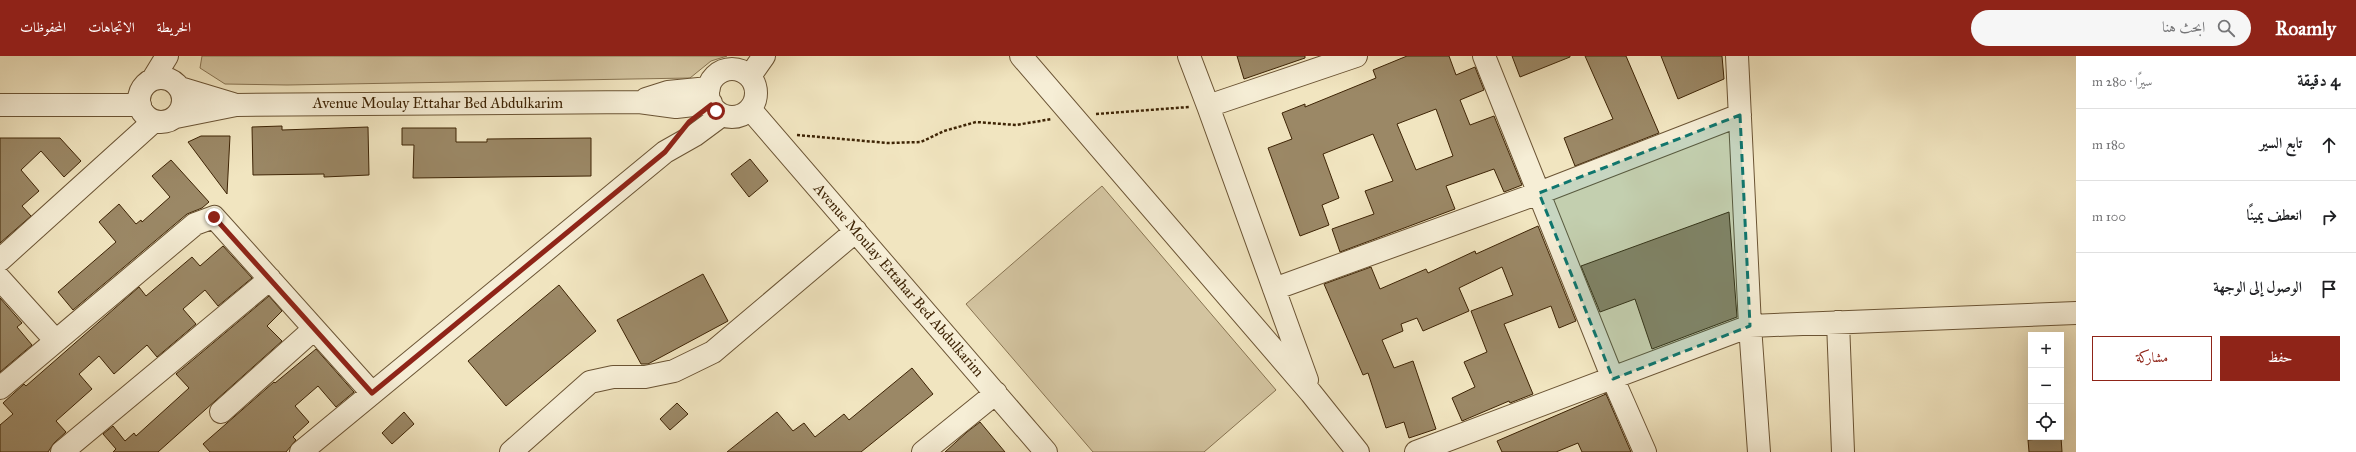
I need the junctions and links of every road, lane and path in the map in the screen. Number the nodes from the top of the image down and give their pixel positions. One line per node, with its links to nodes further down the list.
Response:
1 (167, 56): 10 (street)
2 (171, 56): 11 (street)
3 (764, 56): 9 (street)
4 (1021, 56): 19 (street)
5 (1189, 56): 16 (street)
6 (1356, 56): 16 (street)
7 (1484, 56): 23 (street)
8 (1737, 56): 18 (street)
9 (750, 76): 12 (street); 17 (street)
10 (153, 79): 11 (street); 15 (street)
11 (177, 85): 14 (street, Avenue Moulay Ettahar Bed Abdulkarim); 20 (street)
12 (713, 103): 14 (street, Avenue Moulay Ettahar Bed Abdulkarim); 17 (street); 36 (street)
13 (0, 104): 15 (street)
14 (236, 104): 20 (street, Avenue Moulay Ettahar Bed Abdulkarim)
15 (140, 105): 21 (street)
16 (1208, 106): 19 (path); 28 (street)
17 (750, 109): 22 (street, Avenue Moulay Ettahar Bed Abdulkarim)
18 (1740, 115): 23 (street); 31 (street)
19 (1073, 116): 22 (path); 38 (street)
20 (176, 117): 21 (street)
21 (154, 121): 25 (street)
22 (771, 132): 24 (street, Avenue Moulay Ettahar Bed Abdulkarim)
23 (1538, 192): 28 (street); 34 (street)
24 (856, 231): 37 (street, Avenue Moulay Ettahar Bed Abdulkarim); 42 (street)
25 (0, 260)
26 (0, 279): 33 (street)
27 (270, 279): 32 (street); 33 (street); 40 (street)
28 (1274, 289): 38 (street)
29 (2076, 313): 30 (street)
30 (1838, 322): 31 (street); 49 (street)
31 (1750, 326): 34 (street); 48 (street)
32 (314, 329): 36 (street); 39 (street)
33 (56, 341): 35 (street)
34 (1613, 379): 46 (street); 47 (street)
35 (0, 388)
36 (372, 393): 41 (street)
37 (996, 393): 43 (street); 44 (street, Avenue Moulay Ettahar Bed Abdulkarim)
38 (1311, 393): 45 (street)
39 (221, 412)
40 (62, 452)
41 (301, 452)
42 (511, 452)
43 (924, 452)
44 (1046, 452)
45 (1358, 452)
46 (1416, 452)
47 (1645, 452)
48 (1759, 452)
49 (1844, 452)

